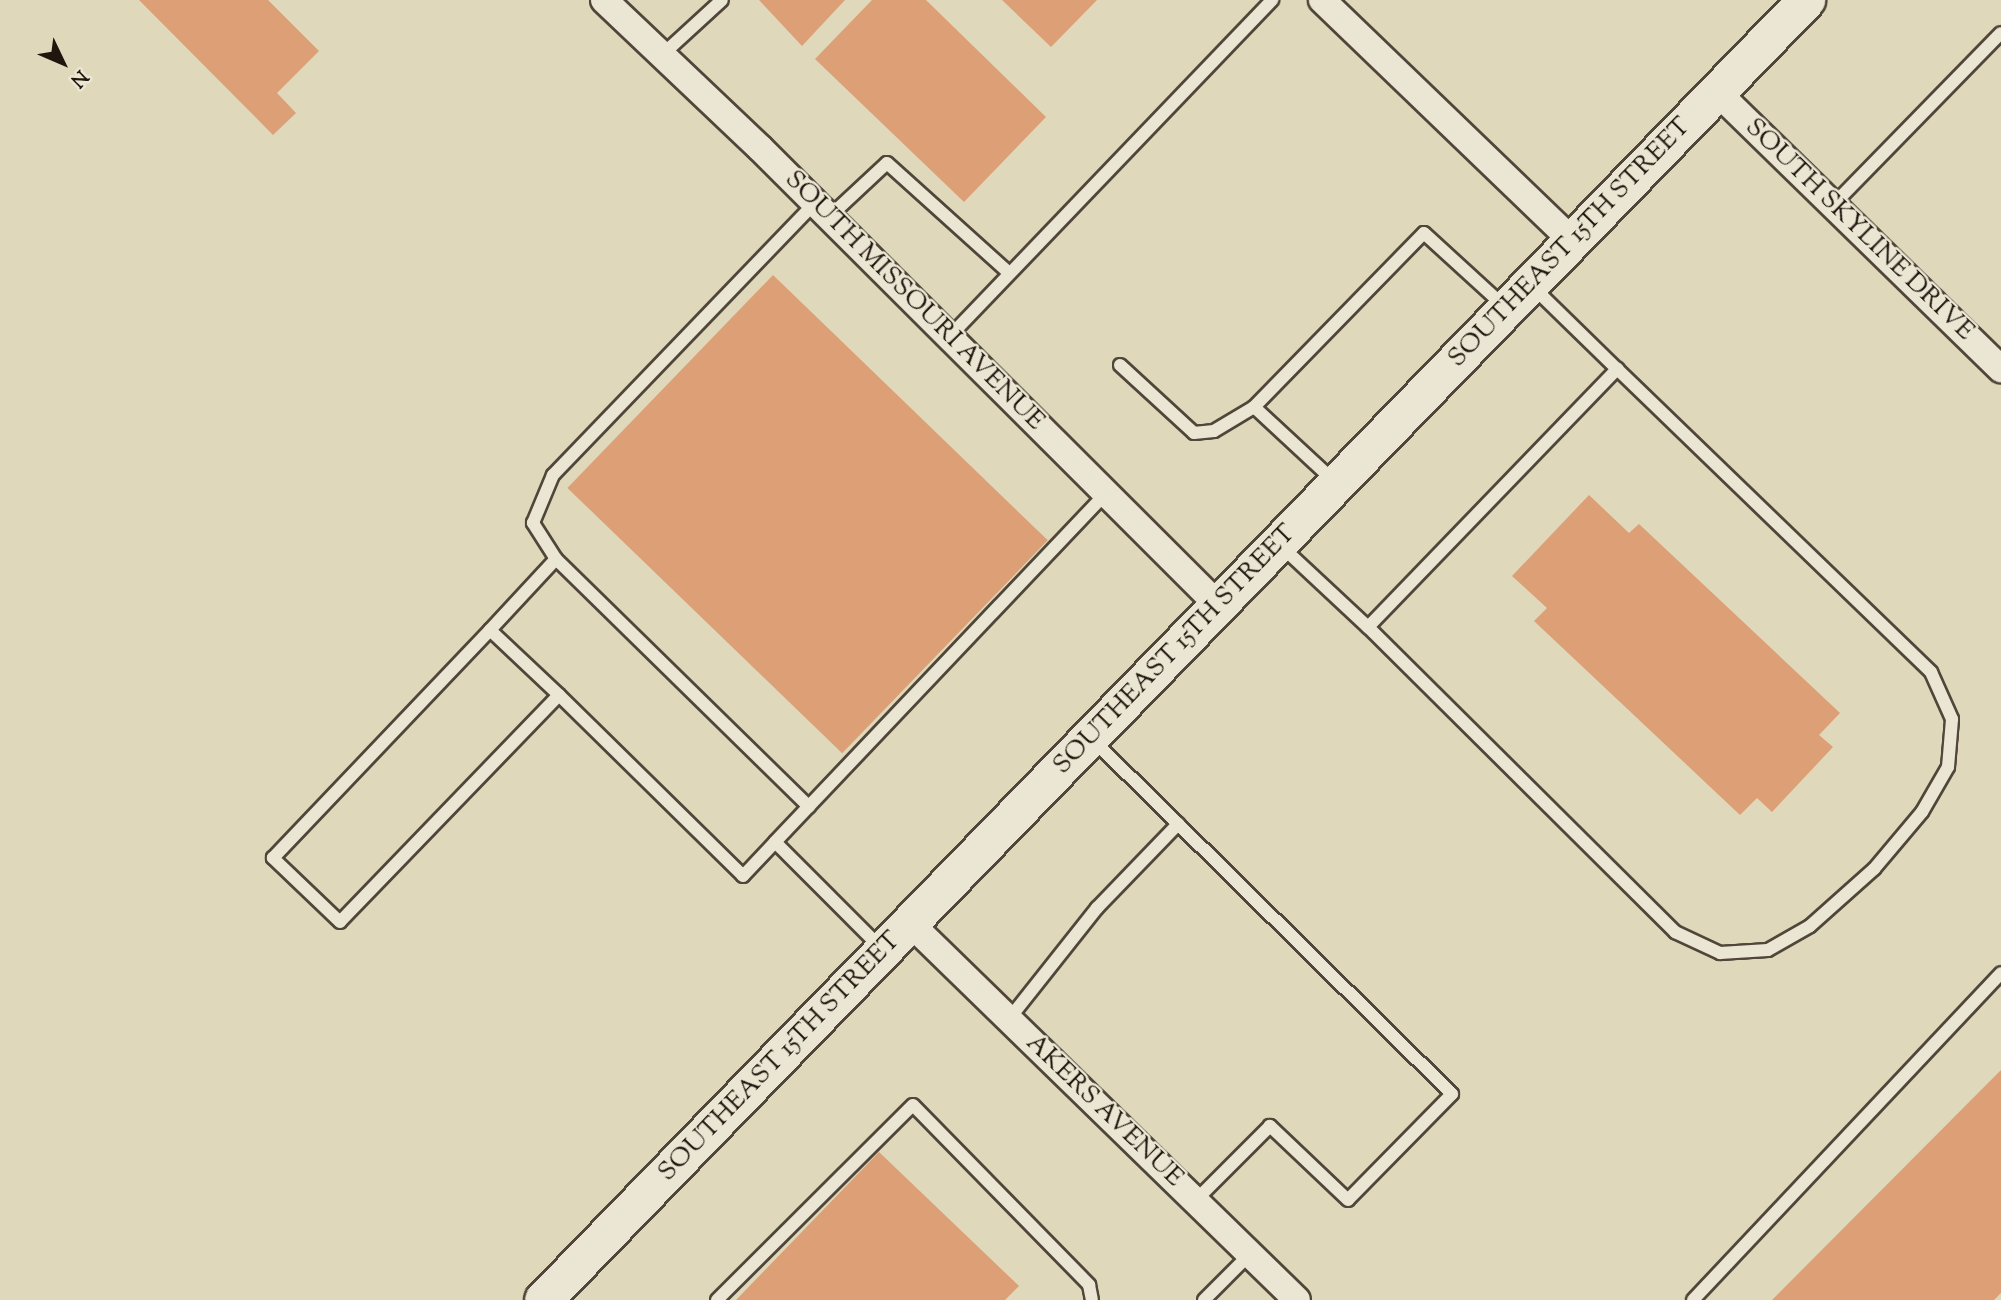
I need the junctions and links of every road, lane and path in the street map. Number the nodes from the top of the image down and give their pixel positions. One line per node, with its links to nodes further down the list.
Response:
1 (604, 0): 7 (street, SOUTH MISSOURI AVENUE)
2 (722, 0): 7 (lane)
3 (1272, 0): 12 (lane)
4 (1322, 0): 11 (street)
5 (1806, 0): 8 (main road, SOUTHEAST 15TH STREET)
6 (2001, 33): 9 (lane)
7 (662, 55): 10 (street, SOUTH MISSOURI AVENUE)
8 (1717, 92): 9 (street, SOUTH SKYLINE DRIVE); 11 (main road, SOUTHEAST 15TH STREET)
9 (1833, 205): 17 (street, SOUTH SKYLINE DRIVE)
10 (822, 210): 12 (lane); 14 (street, SOUTH MISSOURI AVENUE); 22 (lane)
11 (1572, 241): 13 (main road, SOUTHEAST 15TH STREET)
12 (1009, 273): 14 (lane)
13 (1519, 296): 16 (lane); 18 (lane); 19 (main road, SOUTHEAST 15TH STREET)
14 (949, 337): 20 (street, SOUTH MISSOURI AVENUE)
15 (1120, 365): 18 (lane)
16 (1617, 369): 24 (lane); 24 (lane)
17 (2001, 369)
18 (1254, 407): 19 (lane)
19 (1336, 482): 21 (main road, SOUTHEAST 15TH STREET)
20 (1106, 493): 23 (street, SOUTH MISSOURI AVENUE); 28 (lane)
21 (1280, 544): 23 (main road, SOUTHEAST 15TH STREET); 24 (lane)
22 (556, 559): 25 (lane); 28 (lane)
23 (1219, 606): 27 (main road, SOUTHEAST 15TH STREET)
24 (1368, 627)
25 (490, 630): 26 (lane); 26 (lane)
26 (559, 695): 30 (lane)
27 (1090, 738): 29 (lane); 31 (main road, SOUTHEAST 15TH STREET)
28 (809, 807): 30 (lane)
29 (1178, 824): 34 (lane); 35 (lane)
30 (775, 842): 32 (lane)
31 (910, 923): 32 (main road, SOUTHEAST 15TH STREET); 34 (street, AKERS AVENUE)
32 (883, 950): 37 (main road, SOUTHEAST 15TH STREET)
33 (2001, 973): 42 (lane)
34 (1009, 1019): 35 (street, AKERS AVENUE)
35 (1195, 1201): 36 (street, AKERS AVENUE)
36 (1250, 1254): 40 (lane); 41 (street, AKERS AVENUE)
37 (543, 1300)
38 (717, 1300): 39 (lane)
39 (1092, 1300)
40 (1204, 1300)
41 (1297, 1300)
42 (1693, 1300)

